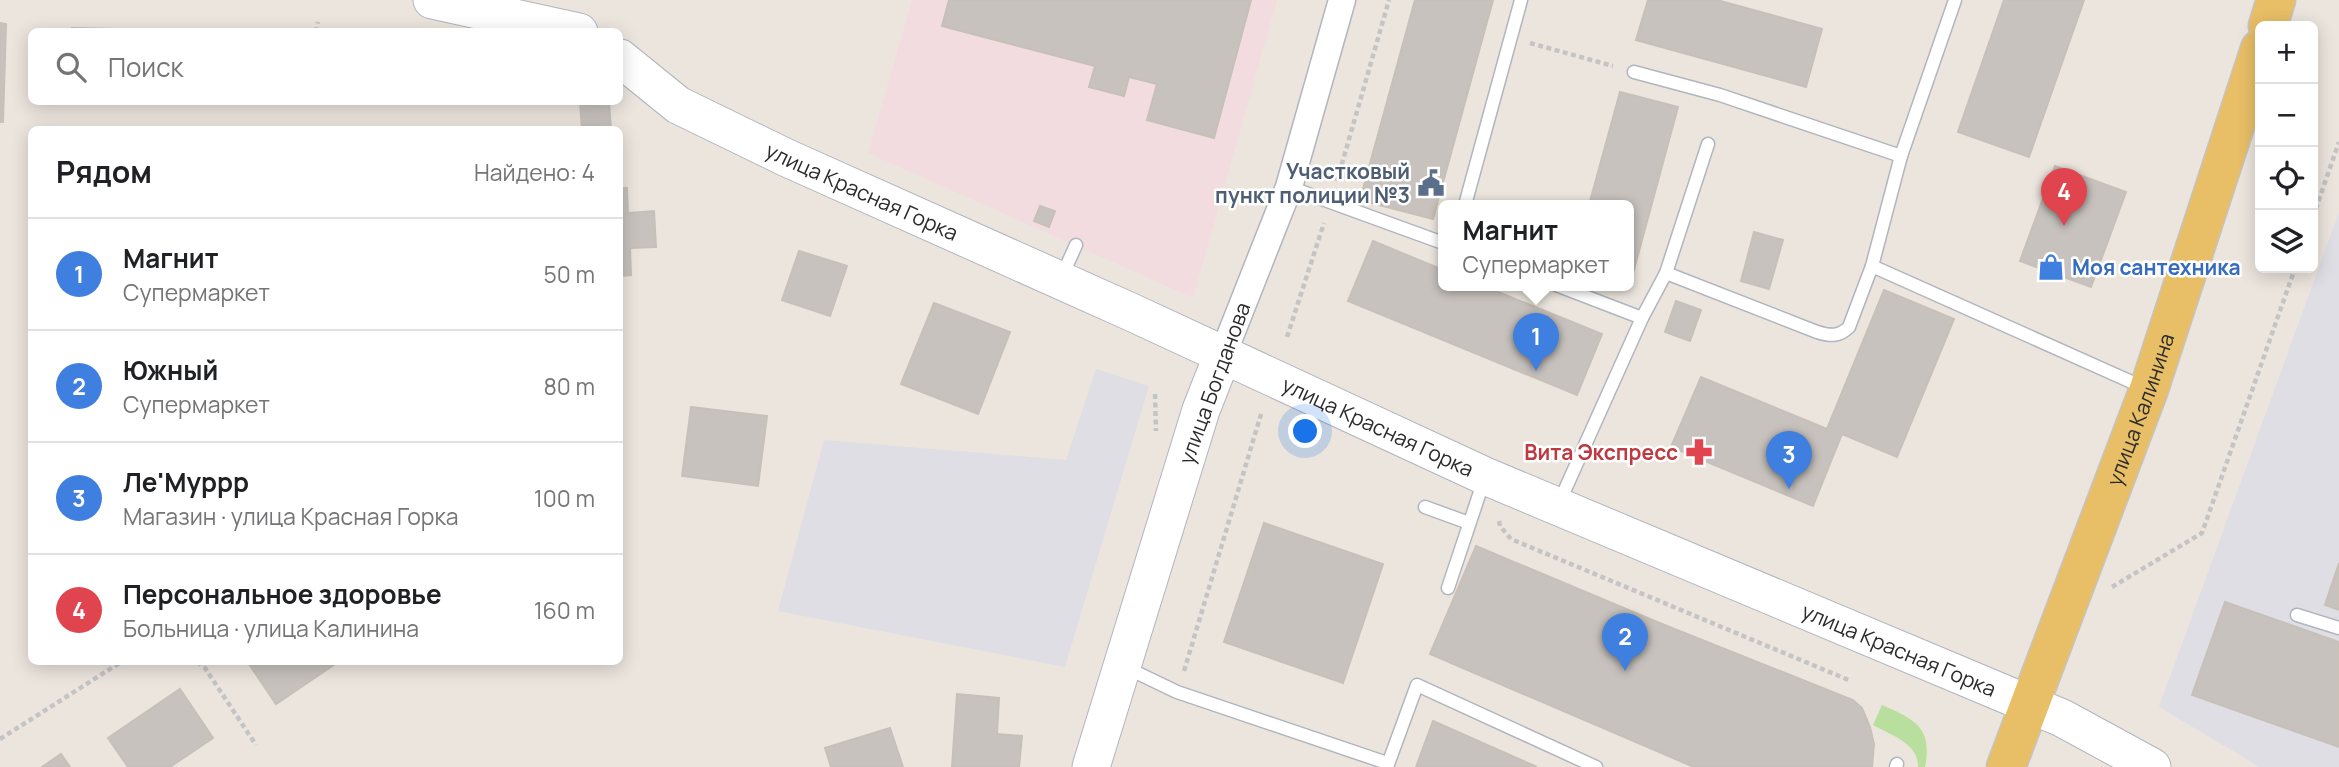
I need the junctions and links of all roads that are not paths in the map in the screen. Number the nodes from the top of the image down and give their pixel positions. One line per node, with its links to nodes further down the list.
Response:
1 (432, 0): 7 (main road)
2 (1342, 0): 13 (street, улица Богданова)
3 (1521, 0): 14 (lane)
4 (1955, 0): 12 (lane)
5 (2276, 0): 6 (main road)
6 (2270, 21)
7 (561, 28)
8 (623, 60): 19 (main road, улица Красная Горка)
9 (2255, 63): 23 (main road, улица Калинина)
10 (1634, 72): 12 (lane)
11 (1708, 144): 18 (lane)
12 (1901, 156): 17 (lane)
13 (1289, 187): 15 (lane); 22 (street, улица Богданова)
14 (1466, 200)
15 (1438, 241)
16 (1076, 245): 19 (lane)
17 (1872, 266): 18 (lane); 23 (lane)
18 (1666, 274): 21 (lane)
19 (1060, 280): 22 (main road, улица Красная Горка)
20 (1572, 291): 21 (lane)
21 (1642, 318): 26 (lane)
22 (1223, 354): 24 (main road, улица Красная Горка); 31 (main road, улица Богданова)
23 (2149, 389): 32 (main road, улица Калинина)
24 (1485, 476): 26 (main road, улица Красная Горка); 27 (lane)
25 (1425, 507): 27 (lane)
26 (1558, 507): 32 (main road, улица Красная Горка)
27 (1469, 523): 28 (lane)
28 (1448, 588)
29 (2297, 615): 30 (lane)
30 (2339, 628)
31 (1121, 665): 33 (lane); 34 (main road, улица Богданова)
32 (2030, 704): 36 (main road, улица Калинина); 37 (main road, улица Красная Горка)
33 (1387, 765): 35 (lane)
34 (1091, 767)
35 (1595, 767)
36 (2006, 767)
37 (2152, 767)

